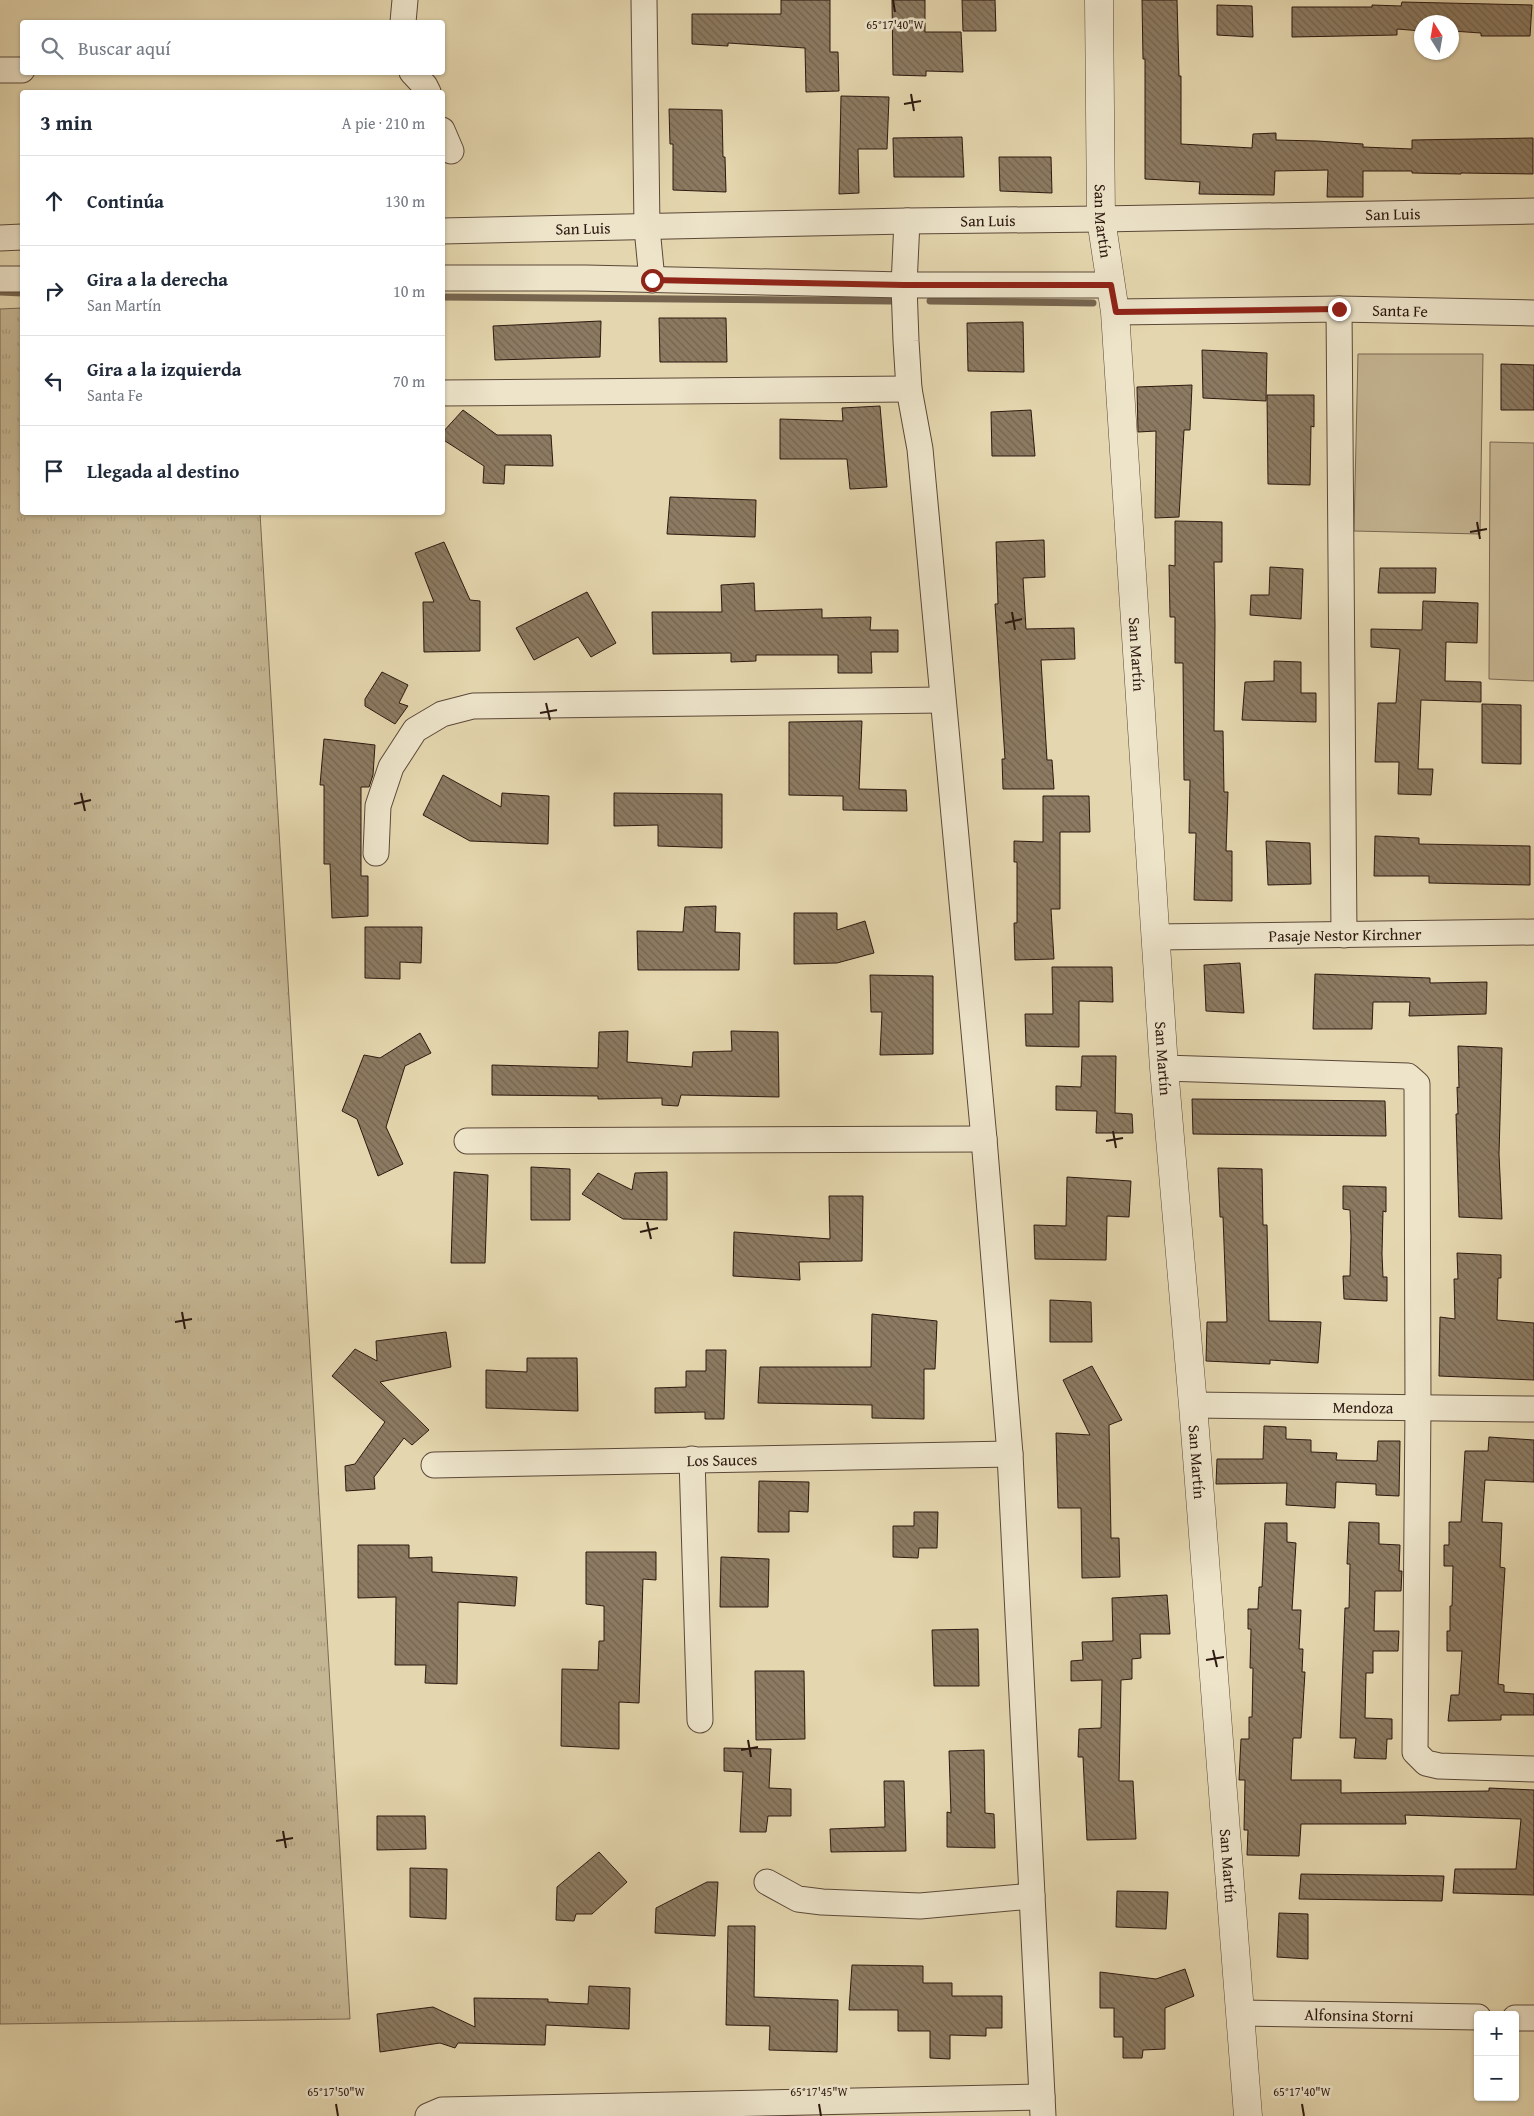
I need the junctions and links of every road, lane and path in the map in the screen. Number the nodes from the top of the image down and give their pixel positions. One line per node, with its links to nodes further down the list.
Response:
1 (406, 0): 4 (street)
2 (644, 0): 12 (street)
3 (1099, 0): 10 (street, San Martín)
4 (403, 20)
5 (0, 70): 6 (street)
6 (20, 70)
7 (415, 75): 8 (street)
8 (427, 90)
9 (1534, 211): 10 (street, San Luis)
10 (1101, 219): 11 (street, San Luis); 21 (street, San Martín)
11 (906, 221): 12 (street, San Luis); 20 (street)
12 (648, 228): 13 (street, San Luis); 19 (street)
13 (445, 231)
14 (20, 237): 15 (street)
15 (0, 238)
16 (445, 278): 19 (street)
17 (0, 279): 18 (street)
18 (20, 279)
19 (652, 280): 20 (street)
20 (904, 285): 21 (street); 25 (street)
21 (1111, 285): 23 (street, San Martín)
22 (1339, 309): 23 (street, Santa Fe); 24 (street, Santa Fe); 30 (street)
23 (1116, 312): 31 (street, San Martín)
24 (1534, 313)
25 (909, 389): 26 (street); 27 (street)
26 (445, 393)
27 (942, 700): 28 (street); 33 (street)
28 (376, 854)
29 (1534, 932): 30 (street, Pasaje Nestor Kirchner)
30 (1344, 936): 31 (street, Pasaje Nestor Kirchner)
31 (1155, 937): 32 (street, San Martín)
32 (1164, 1068): 35 (street, San Martín); 36 (street)
33 (984, 1139): 34 (street); 38 (street)
34 (467, 1141)
35 (1193, 1405): 36 (street, Mendoza); 45 (street, San Martín)
36 (1418, 1406): 37 (street, Mendoza); 42 (street)
37 (1534, 1408)
38 (1010, 1454): 39 (street, Los Sauces); 44 (street)
39 (692, 1459): 40 (street, Los Sauces); 41 (street)
40 (434, 1465)
41 (700, 1720)
42 (1534, 1769)
43 (767, 1882): 44 (street)
44 (1032, 1896): 49 (street)
45 (1240, 2013): 46 (street, Alfonsina Storni); 51 (street, San Martín)
46 (1474, 2017)
47 (1519, 2018): 48 (street)
48 (1534, 2018)
49 (1042, 2107): 50 (street)
50 (428, 2116)
51 (1248, 2116)

